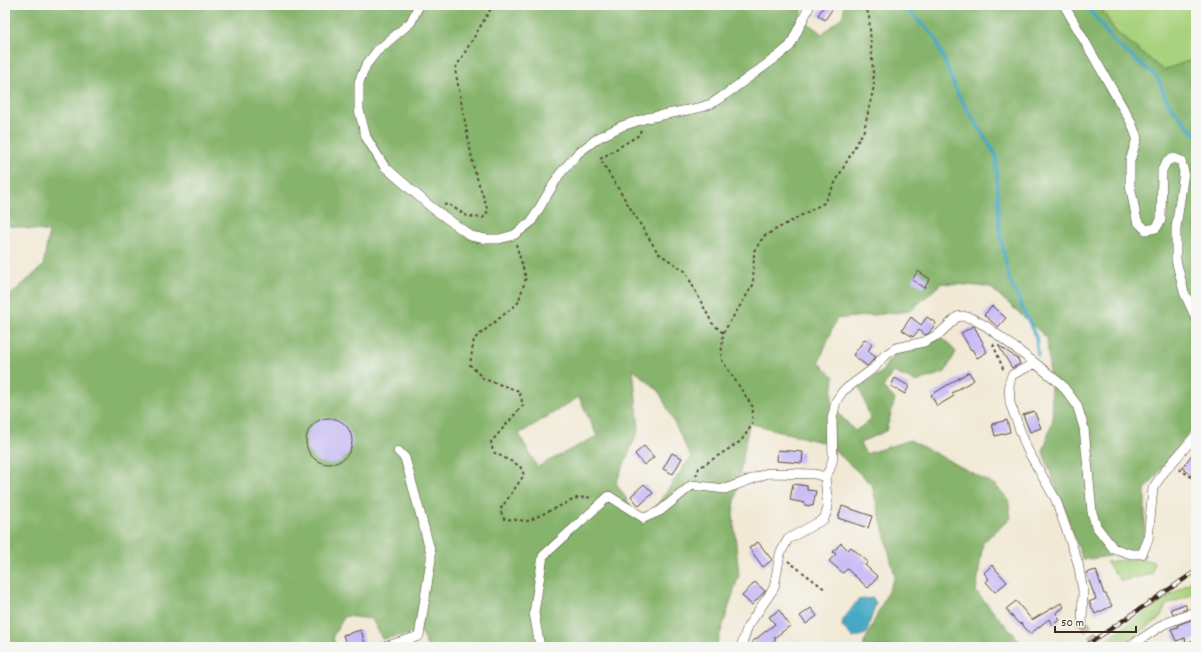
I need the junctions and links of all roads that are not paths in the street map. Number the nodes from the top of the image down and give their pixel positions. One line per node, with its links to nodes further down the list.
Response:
1 (419, 5): 2 (street)
2 (810, 5)
3 (1064, 5): 4 (street)
4 (1196, 318)
5 (1036, 363): 6 (street); 8 (street); 10 (street)
6 (1196, 435)
7 (398, 451): 11 (street)
8 (825, 477): 12 (street); 13 (street)
9 (1196, 612): 14 (street)
10 (1082, 625)
11 (384, 647)
12 (540, 647)
13 (743, 647)
14 (1129, 647)

